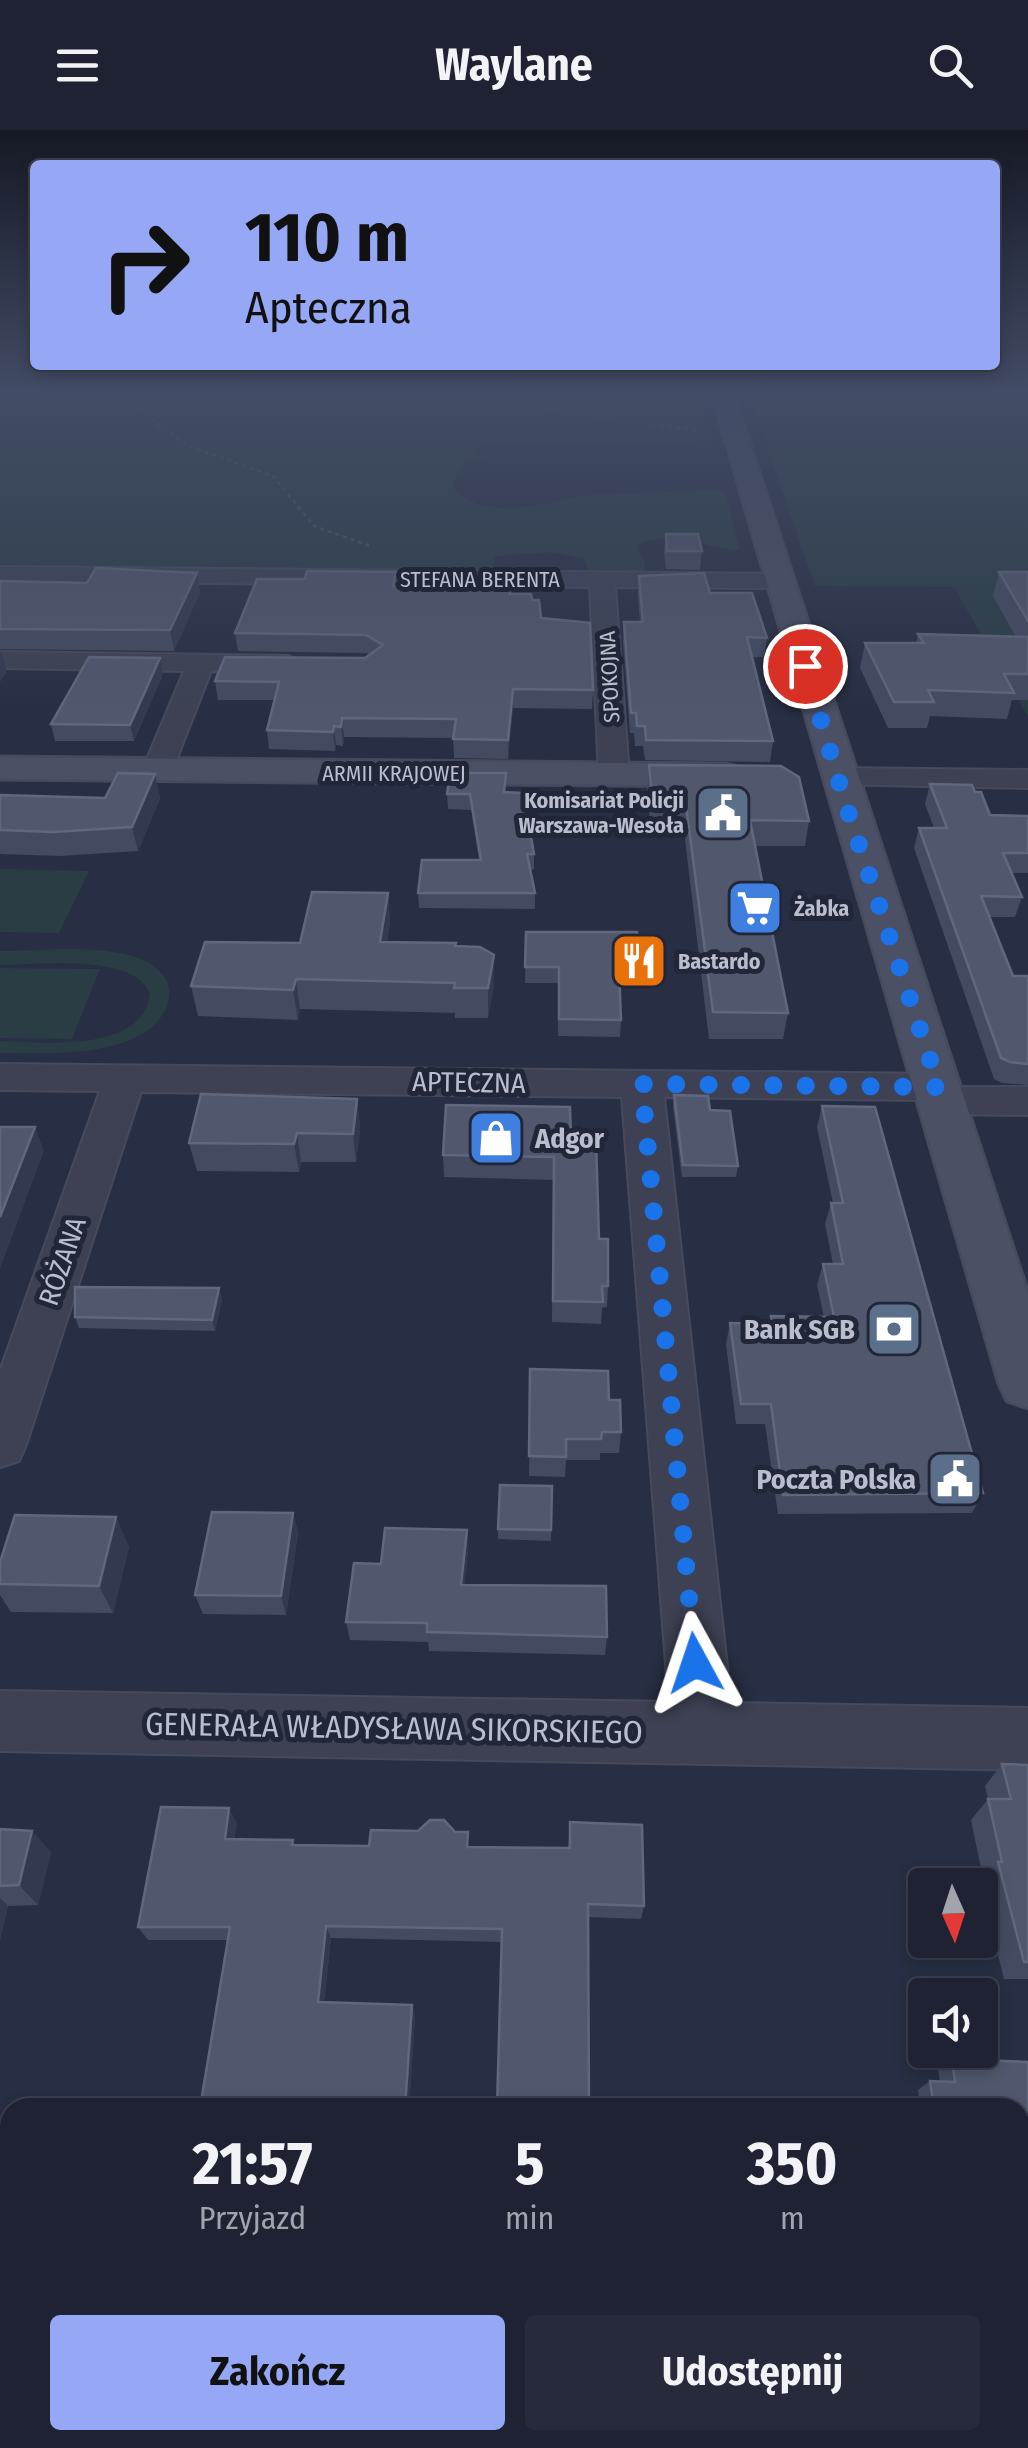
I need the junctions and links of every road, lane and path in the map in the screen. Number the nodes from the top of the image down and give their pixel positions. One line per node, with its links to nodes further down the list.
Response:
1 (291, 498): 4 (path)
2 (754, 498): 6 (street)
3 (0, 574): 4 (street, STEFANA BERENTA)
4 (458, 579): 5 (street, STEFANA BERENTA)
5 (602, 580): 6 (street, STEFANA BERENTA); 12 (street, SPOKOJNA)
6 (780, 582): 14 (street)
7 (0, 660): 8 (street)
8 (200, 664): 9 (street); 11 (street)
9 (312, 664)
10 (0, 768): 11 (street, ARMII KRAJOWEJ)
11 (157, 771): 12 (street, ARMII KRAJOWEJ)
12 (614, 774): 13 (street, ARMII KRAJOWEJ)
13 (768, 775)
14 (823, 776): 15 (street); 19 (street)
15 (1028, 779)
16 (0, 1077): 17 (street, APTECZNA)
17 (125, 1078): 18 (street, APTECZNA); 22 (street, RÓŻANA)
18 (642, 1084): 19 (street, APTECZNA); 24 (street)
19 (940, 1094): 20 (street, APTECZNA); 21 (street)
20 (1028, 1101)
21 (1028, 1384)
22 (0, 1444)
23 (0, 1721): 24 (street, GENERAŁA WŁADYSŁAWA SIKORSKIEGO)
24 (703, 1734): 25 (street, GENERAŁA WŁADYSŁAWA SIKORSKIEGO)
25 (1028, 1739)

